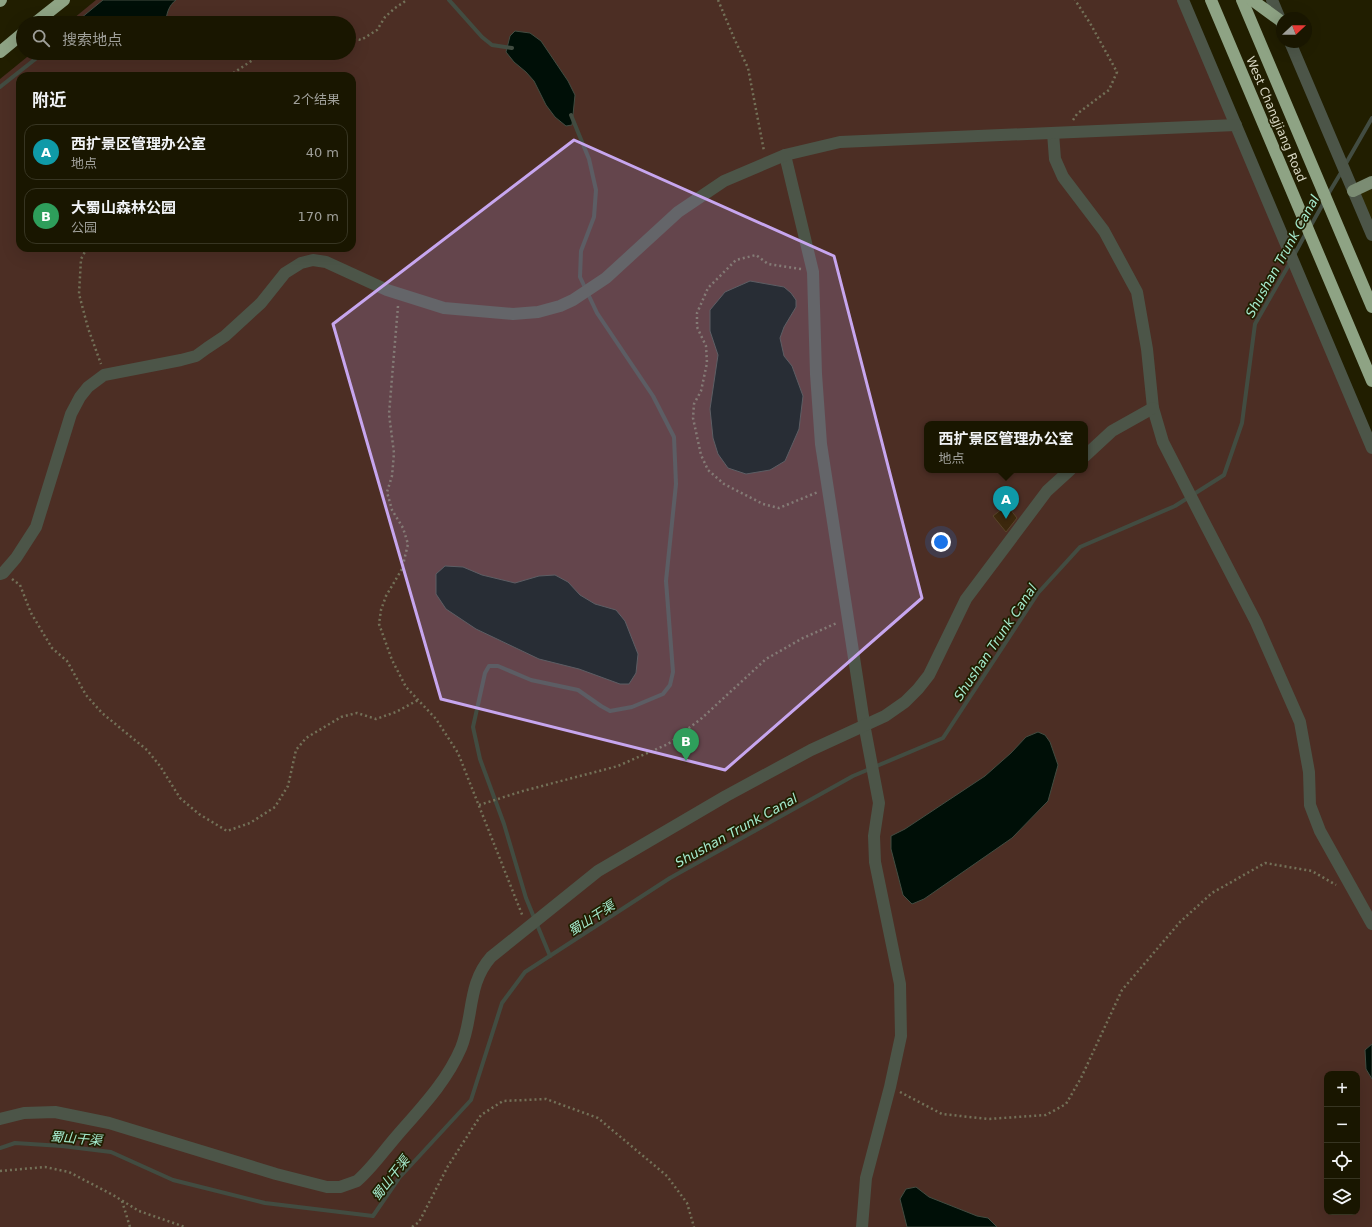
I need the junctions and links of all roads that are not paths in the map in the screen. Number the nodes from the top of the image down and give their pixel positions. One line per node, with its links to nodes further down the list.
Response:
1 (64, 0): 8 (highway)
2 (1183, 0): 13 (street)
3 (1211, 0): 20 (highway, West Changjiang Road)
4 (1242, 0): 19 (highway, West Changjiang Road)
5 (1252, 0): 9 (highway)
6 (1272, 0): 7 (street)
7 (1277, 12)
8 (44, 16)
9 (1276, 18)
10 (16, 39): 12 (highway)
11 (1293, 48): 17 (street)
12 (0, 52)
13 (1236, 125): 14 (street); 22 (street)
14 (1057, 133): 15 (street); 21 (street)
15 (785, 155): 25 (street); 26 (street)
16 (1372, 182): 17 (main road)
17 (1353, 191): 18 (street)
18 (1372, 235)
19 (1372, 307)
20 (1372, 381)
21 (1153, 408): 23 (street); 27 (street)
22 (1372, 448)
23 (1088, 453)
24 (1067, 473): 26 (street)
25 (2, 573)
26 (865, 727): 28 (street); 29 (street)
27 (1372, 924)
28 (0, 1119)
29 (862, 1227)

